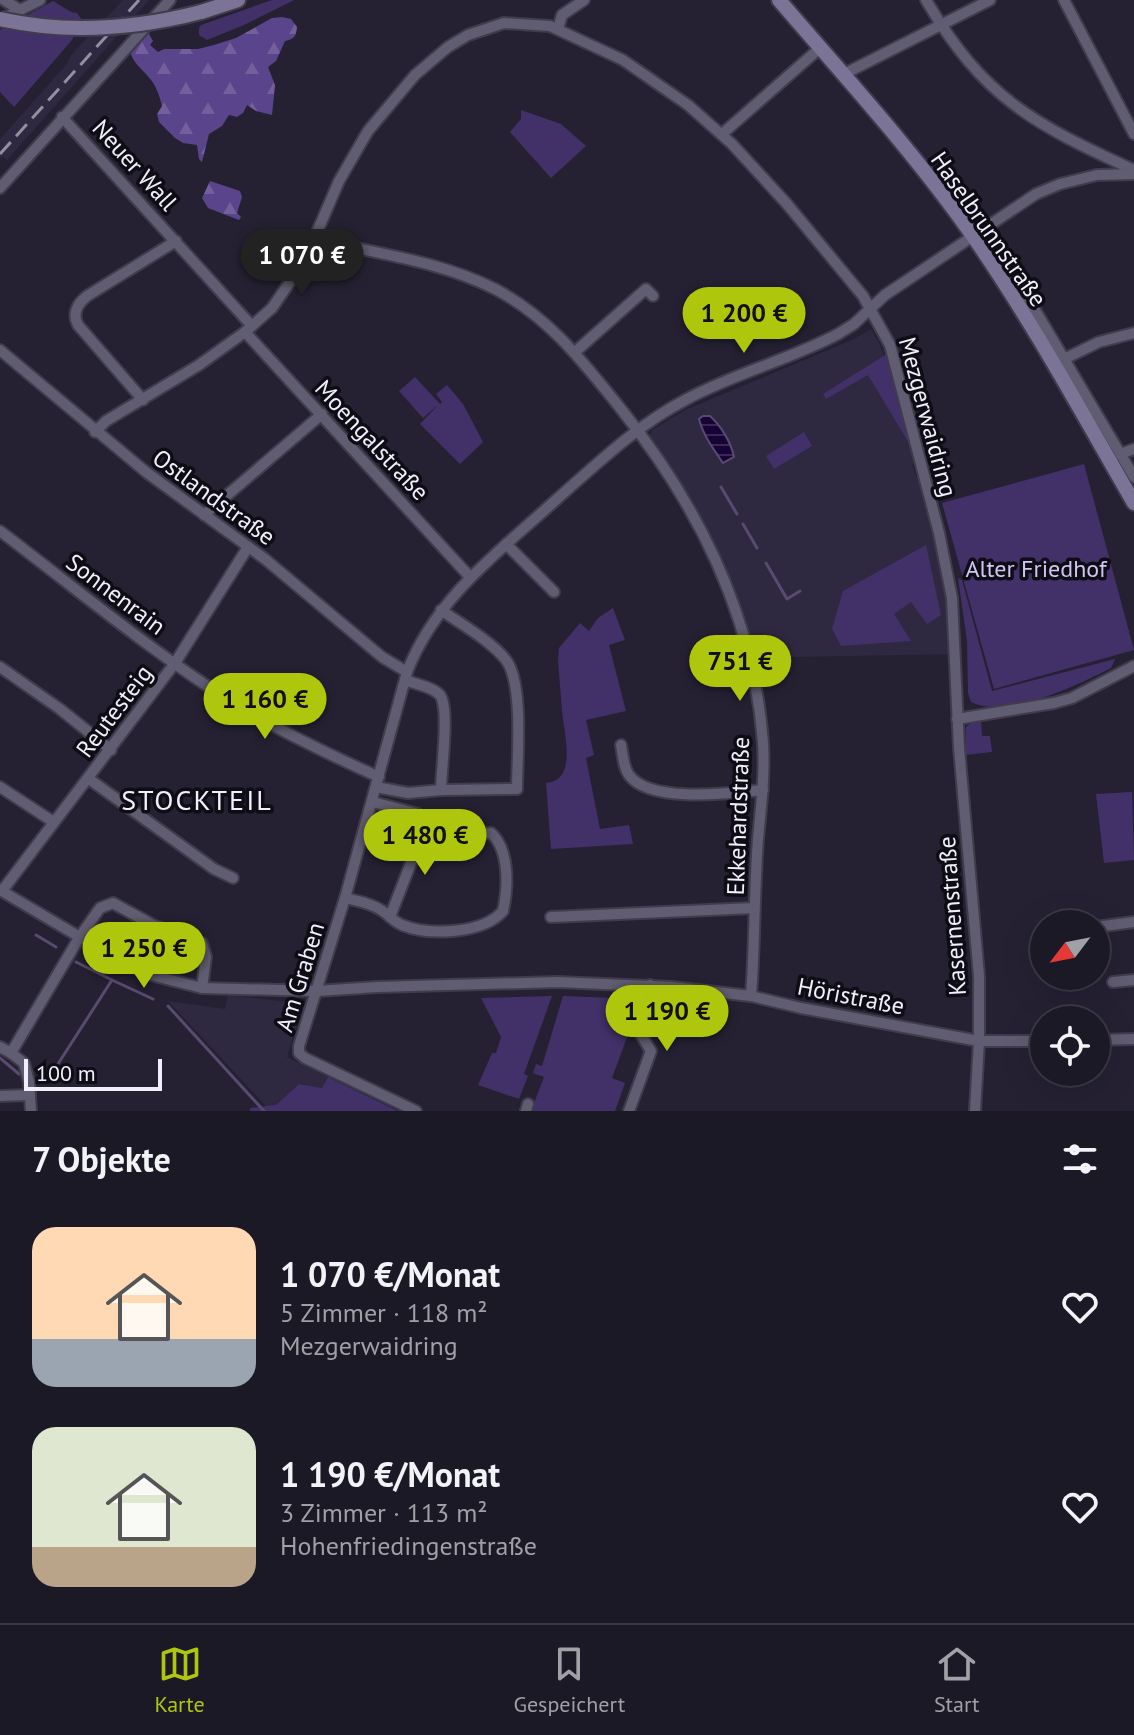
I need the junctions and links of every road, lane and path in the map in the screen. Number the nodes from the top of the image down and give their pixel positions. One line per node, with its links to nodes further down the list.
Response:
1 (4, 0): 10 (street)
2 (40, 0): 10 (street)
3 (170, 0): 16 (street)
4 (238, 0): 11 (main road, bridge)
5 (584, 0): 13 (street)
6 (779, 0): 14 (main road, Haselbrunnstraße)
7 (926, 0): 12 (street)
8 (990, 0): 12 (street)
9 (1064, 0): 18 (street)
10 (20, 10): 11 (street)
11 (0, 20)
12 (940, 24): 15 (street); 19 (street)
13 (558, 29): 17 (street, Mezgerwaidring); 22 (street, Mezgerwaidring)
14 (820, 48): 15 (main road, Haselbrunnstraße); 17 (street)
15 (842, 75): 21 (main road, Haselbrunnstraße)
16 (62, 117): 20 (street); 23 (street, Neuer Wall)
17 (722, 134): 26 (street, Mezgerwaidring)
18 (1134, 134)
19 (1134, 172): 21 (street, Am Graben)
20 (0, 188)
21 (972, 235): 26 (street, Am Graben); 39 (main road, Haselbrunnstraße)
22 (314, 239): 27 (street, Mezgerwaidring); 30 (street, Ekkehardstraße)
23 (176, 241): 27 (street, Neuer Wall); 32 (street, Neuer Wall)
24 (996, 244): 31 (street, Haselbrunnstraße)
25 (653, 296): 30 (street)
26 (871, 308): 34 (street, Am Graben); 51 (street, Mezgerwaidring)
27 (248, 329): 32 (street, Mezgerwaidring); 33 (street, Moengalstraße)
28 (1134, 333): 31 (street)
29 (0, 350): 35 (street, Ostlandstraße)
30 (575, 352): 34 (street, Ekkehardstraße)
31 (1064, 359): 37 (street, Haselbrunnstraße)
32 (143, 400): 35 (street, Mezgerwaidring)
33 (322, 414): 40 (street); 44 (street, Moengalstraße)
34 (637, 429): 42 (street, Am Graben); 58 (street, Ekkehardstraße)
35 (95, 432): 40 (street, Ostlandstraße)
36 (1134, 449): 37 (street)
37 (1120, 454): 38 (street, Haselbrunnstraße)
38 (1134, 477)
39 (1134, 503)
40 (204, 515): 43 (street, Ostlandstraße)
41 (0, 531): 47 (street, Sonnenrain)
42 (506, 544): 44 (street, Am Graben); 45 (street)
43 (248, 547): 47 (street, Reutesteig); 50 (street, Ostlandstraße)
44 (470, 577): 46 (street, Am Graben)
45 (554, 592)
46 (441, 610): 50 (street, Am Graben); 57 (street)
47 (175, 663): 53 (street, Reutesteig); 55 (street, Sonnenrain)
48 (1134, 666): 51 (street)
49 (0, 667): 53 (street)
50 (406, 676): 55 (street, Am Graben); 57 (street)
51 (957, 719): 79 (street, Kasernenstraße)
52 (621, 745): 58 (street)
53 (111, 750): 54 (street, Reutesteig)
54 (89, 779): 60 (street, Reutesteig); 62 (street)
55 (378, 782): 57 (street); 59 (street, Am Graben)
56 (0, 787): 60 (street)
57 (441, 790)
58 (763, 790): 65 (street, Ekkehardstraße)
59 (373, 802): 61 (street); 64 (street, Am Graben)
60 (52, 821): 63 (street, Reutesteig)
61 (426, 824): 66 (street); 66 (street)
62 (233, 878)
63 (1, 891): 70 (street, Höristraße)
64 (345, 898): 66 (street); 75 (street, Am Graben)
65 (754, 908): 67 (street); 76 (street, Ekkehardstraße)
66 (390, 917)
67 (551, 917)
68 (1134, 922): 69 (street)
69 (1110, 925)
70 (79, 938): 74 (street, Höristraße); 74 (street); 82 (street)
71 (1134, 980): 72 (street)
72 (1113, 982)
73 (650, 985): 75 (street, Höristraße); 76 (street, Höristraße); 87 (street)
74 (202, 988): 75 (street, Höristraße)
75 (316, 991): 86 (street, Am Graben)
76 (751, 996): 79 (street, Höristraße)
77 (1134, 1039): 78 (street)
78 (1110, 1040)
79 (979, 1041): 80 (street, Höristraße); 88 (street, Kasernenstraße)
80 (1030, 1041)
81 (0, 1047): 82 (street)
82 (11, 1053): 83 (street)
83 (30, 1095): 84 (street); 85 (street)
84 (0, 1096)
85 (31, 1111)
86 (416, 1111)
87 (629, 1111)
88 (975, 1111)

